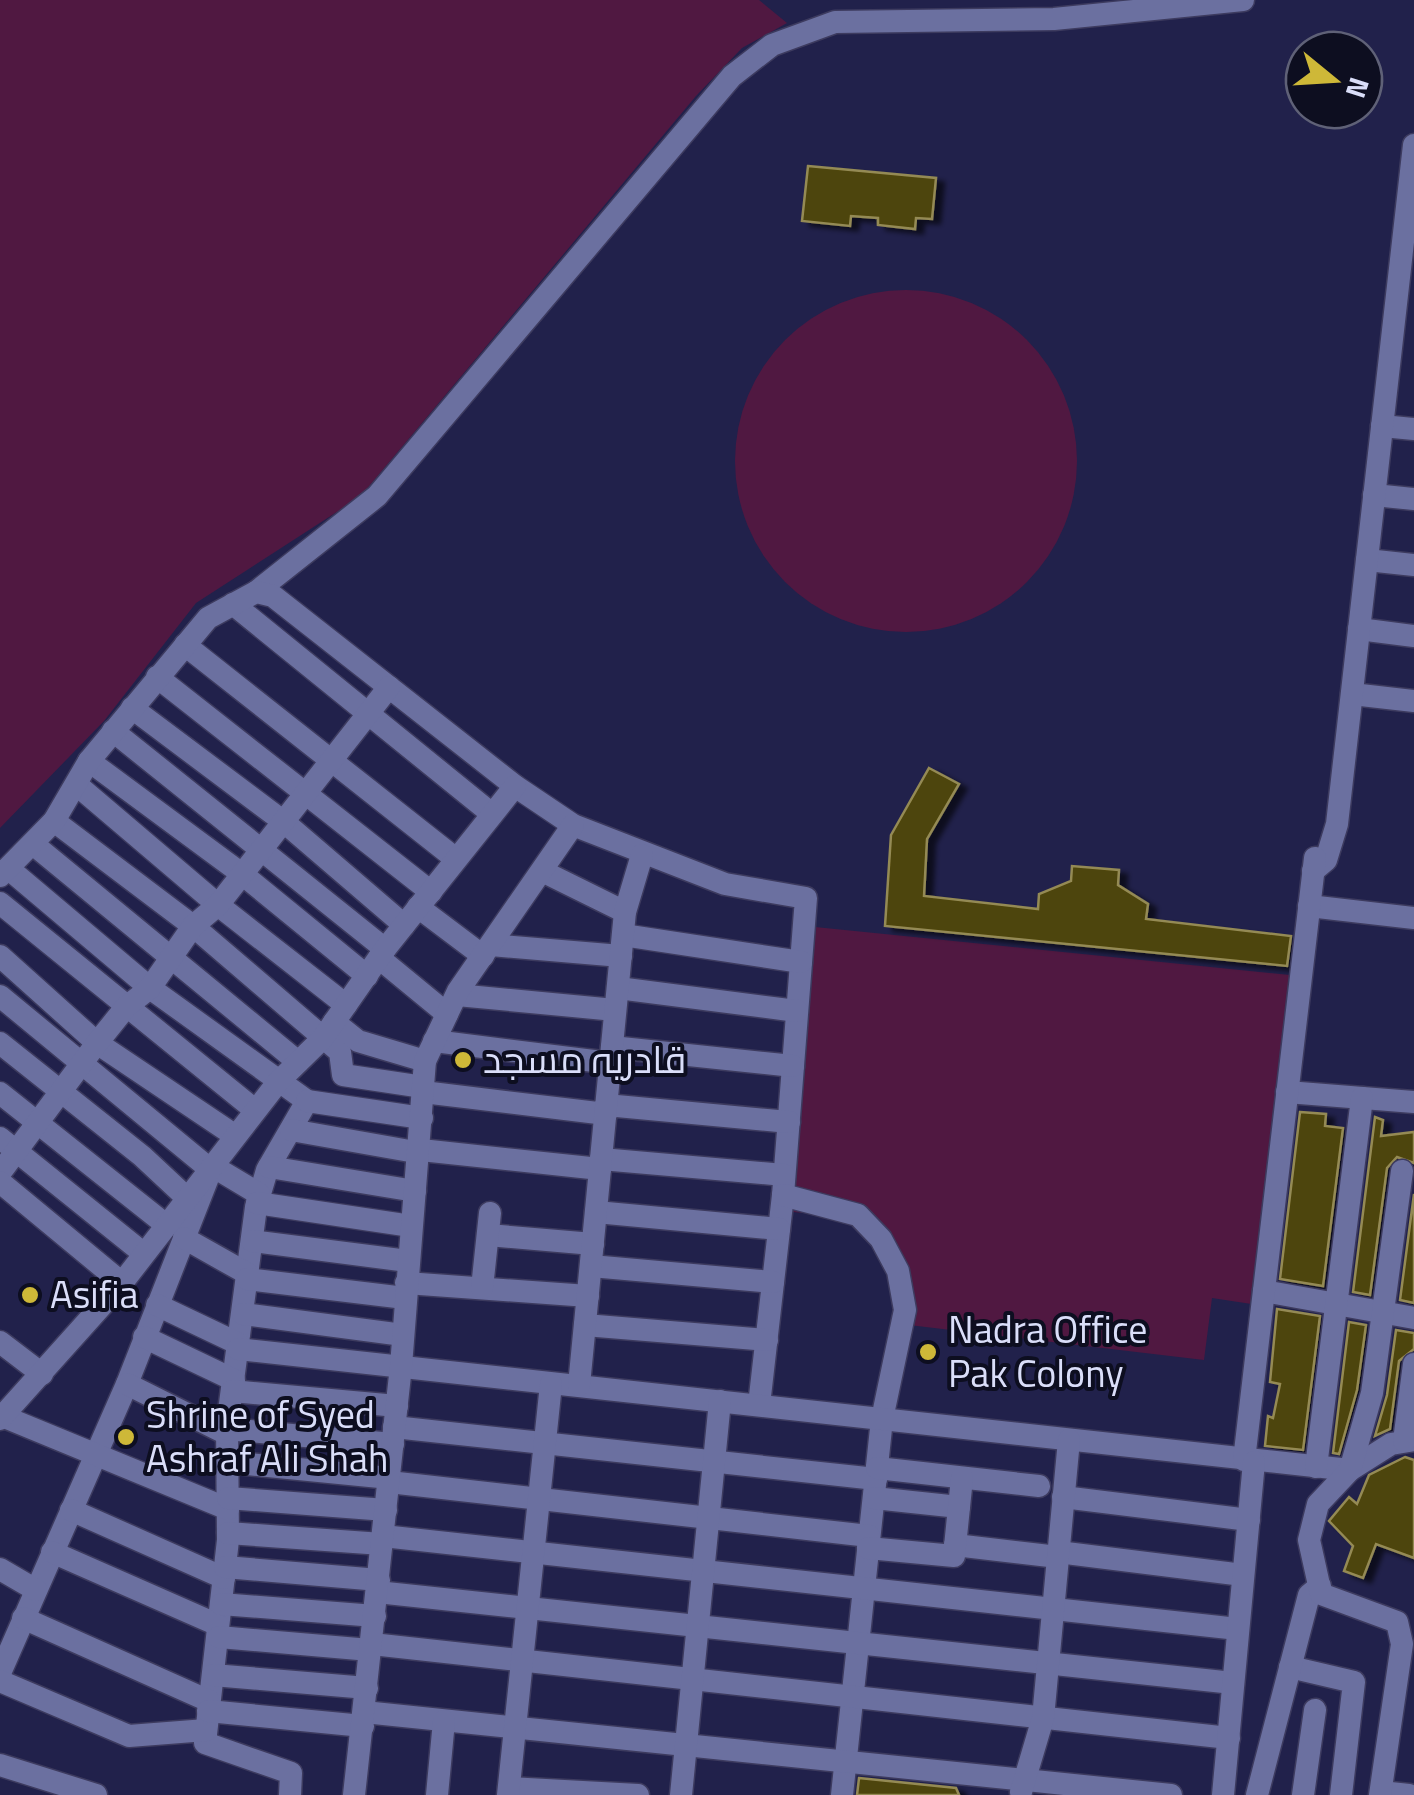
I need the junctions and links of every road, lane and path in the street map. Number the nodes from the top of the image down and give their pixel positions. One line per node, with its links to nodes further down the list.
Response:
1 (1243, 0): 12 (street)
2 (1414, 153): 3 (street)
3 (1410, 217): 4 (street)
4 (1406, 288): 5 (street)
5 (1402, 354): 6 (street)
6 (1382, 426): 7 (street); 8 (street)
7 (1414, 429)
8 (1374, 495): 9 (street); 10 (street)
9 (1414, 499)
10 (1367, 560): 11 (street); 14 (street)
11 (1414, 565)
12 (256, 592): 13 (street); 18 (street)
13 (233, 604): 16 (street); 22 (street)
14 (1359, 629): 15 (street); 19 (street)
15 (1414, 636)
16 (184, 645): 17 (street); 24 (street)
17 (158, 678): 21 (street); 28 (street)
18 (389, 688): 22 (street); 27 (street)
19 (1352, 694): 20 (street); 39 (street)
20 (1414, 701)
21 (132, 708): 23 (street); 31 (street)
22 (369, 712): 24 (street); 29 (street)
23 (113, 730): 25 (street); 35 (street)
24 (332, 759): 28 (street); 37 (street)
25 (89, 761): 26 (street); 41 (street)
26 (78, 785): 30 (street); 43 (street)
27 (515, 786): 29 (street); 32 (street)
28 (305, 794): 31 (street); 45 (street)
29 (492, 814): 37 (street)
30 (54, 822): 34 (street); 47 (street)
31 (284, 822): 35 (street); 45 (street)
32 (573, 825): 36 (street); 38 (street)
33 (1317, 838): 39 (street)
34 (33, 844): 40 (street); 51 (street)
35 (259, 849): 41 (street); 52 (street)
36 (642, 855): 48 (street); 53 (street)
37 (456, 859): 45 (street)
38 (542, 871): 48 (street); 49 (street)
39 (1313, 872): 44 (street)
40 (4, 873): 54 (street)
41 (242, 874): 43 (street); 52 (street)
42 (0, 904): 58 (street)
43 (218, 905): 47 (street); 60 (street)
44 (1309, 906): 46 (street); 70 (street)
45 (418, 908): 49 (street); 52 (street)
46 (1414, 918)
47 (194, 926): 51 (street); 60 (street)
48 (623, 934): 49 (street); 53 (street); 56 (street)
49 (487, 950): 57 (street)
50 (0, 956): 63 (street)
51 (171, 958): 54 (street); 65 (street)
52 (377, 961): 57 (street); 60 (street)
53 (801, 962): 59 (street)
54 (150, 988): 58 (street); 67 (street)
55 (0, 996): 63 (street)
56 (616, 999): 57 (street); 59 (street); 64 (street)
57 (452, 1004): 62 (street)
58 (126, 1007): 63 (street); 76 (street)
59 (797, 1011): 66 (street)
60 (334, 1022): 62 (street); 65 (street); 68 (street)
61 (0, 1043): 69 (street)
62 (430, 1051): 64 (street); 68 (street)
63 (90, 1052): 69 (street); 81 (street); 86 (street)
64 (611, 1055): 66 (street); 75 (street)
65 (298, 1062): 67 (street)
66 (793, 1066): 78 (street)
67 (278, 1082): 73 (street); 76 (street)
68 (423, 1089): 75 (street); 77 (street)
69 (60, 1091): 79 (street); 92 (street)
70 (1288, 1092): 72 (street); 106 (street)
71 (0, 1093): 79 (street)
72 (1362, 1098): 74 (street); 108 (street)
73 (307, 1101): 77 (street); 80 (street)
74 (1414, 1102)
75 (606, 1109): 78 (street); 84 (street)
76 (255, 1110): 81 (street)
77 (422, 1118): 83 (street)
78 (788, 1122): 90 (street)
79 (39, 1124): 82 (street); 97 (street)
80 (290, 1130): 83 (street); 85 (street)
81 (234, 1136): 86 (street)
82 (9, 1145): 88 (street); 99 (street)
83 (421, 1152): 84 (street); 91 (street)
84 (601, 1164): 90 (street); 94 (street)
85 (269, 1166): 91 (street); 93 (street)
86 (213, 1169): 92 (street); 93 (street); 97 (street)
87 (1402, 1171): 110 (street)
88 (0, 1174)
89 (0, 1182): 104 (street)
90 (784, 1185): 96 (street); 129 (street)
91 (415, 1191): 95 (street)
92 (187, 1198): 97 (street)
93 (258, 1198): 95 (street); 98 (street)
94 (596, 1212): 96 (street); 100 (street)
95 (411, 1226): 102 (street)
96 (779, 1229): 103 (street)
97 (174, 1231): 99 (street); 101 (street); 109 (street)
98 (252, 1241): 101 (street); 102 (street)
99 (143, 1253): 104 (street)
100 (592, 1255): 103 (street); 105 (street); 107 (street)
101 (248, 1276): 102 (street); 111 (street)
102 (406, 1281): 105 (street); 114 (street)
103 (773, 1282): 116 (street)
104 (122, 1283): 121 (street)
105 (482, 1288): 107 (street)
106 (1264, 1292): 108 (street); 137 (street)
107 (588, 1296): 113 (street)
108 (1337, 1302): 110 (street); 139 (street)
109 (157, 1305): 115 (street); 118 (street)
110 (1385, 1312): 112 (street); 140 (street)
111 (242, 1314): 114 (street); 118 (street)
112 (1414, 1318)
113 (585, 1325): 116 (street); 125 (street)
114 (402, 1335): 120 (street)
115 (144, 1337): 122 (street); 124 (street)
116 (767, 1340): 127 (street)
117 (0, 1342): 121 (street)
118 (238, 1347): 120 (street); 124 (street)
119 (1414, 1364): 134 (street)
120 (401, 1366): 123 (street); 130 (street)
121 (42, 1374): 128 (street)
122 (126, 1384): 131 (street); 135 (street)
123 (551, 1384): 125 (street); 133 (street)
124 (233, 1385): 130 (street); 131 (street)
125 (579, 1385): 126 (street)
126 (720, 1401): 127 (street); 136 (street)
127 (760, 1405): 129 (street)
128 (4, 1409): 135 (street)
129 (882, 1419): 132 (street); 143 (street)
130 (394, 1426): 131 (street); 133 (street); 142 (street)
131 (227, 1432): 138 (street)
132 (1069, 1440): 137 (street); 145 (street)
133 (545, 1441): 136 (street); 146 (street)
134 (1409, 1441): 140 (street)
135 (95, 1457): 147 (street); 149 (street)
136 (713, 1460): 143 (street); 151 (street)
137 (1249, 1461): 139 (street); 152 (street)
138 (227, 1462): 142 (street); 147 (street)
139 (1316, 1467): 140 (street)
140 (1350, 1470): 164 (street)
141 (962, 1478): 143 (street); 144 (street); 148 (street)
142 (389, 1480): 146 (street); 150 (street)
143 (875, 1482): 148 (street); 155 (street)
144 (1039, 1486)
145 (1064, 1498): 152 (street); 159 (street)
146 (539, 1500): 151 (street); 158 (street)
147 (228, 1504): 150 (street); 153 (street)
148 (959, 1507): 156 (street)
149 (71, 1510): 157 (street); 161 (street)
150 (386, 1510): 154 (street)
151 (706, 1518): 155 (street); 162 (street)
152 (1248, 1520): 163 (street)
153 (228, 1533): 154 (street); 161 (street)
154 (382, 1540): 158 (street); 167 (street)
155 (869, 1542): 156 (street); 166 (street)
156 (955, 1545): 159 (street)
157 (52, 1552): 165 (street); 171 (street)
158 (534, 1552): 162 (street); 168 (street)
159 (1058, 1554): 163 (street); 169 (street)
160 (0, 1569): 165 (street)
161 (224, 1572): 167 (street); 171 (street)
162 (701, 1572): 166 (street); 172 (street)
163 (1244, 1576): 173 (street)
164 (1320, 1586): 174 (street); 179 (street)
165 (36, 1590): 170 (street)
166 (863, 1590): 169 (street); 175 (street)
167 (377, 1596): 168 (street); 171 (street); 176 (street)
168 (528, 1608): 172 (street); 177 (street)
169 (1052, 1610): 173 (street); 178 (street)
170 (23, 1618): 180 (street); 189 (street)
171 (219, 1622): 176 (street); 181 (street)
172 (696, 1625): 175 (street); 182 (street)
173 (1238, 1629): 184 (street)
174 (1407, 1637): 200 (street)
175 (857, 1642): 178 (street); 185 (street)
176 (371, 1647): 177 (street); 187 (street)
177 (523, 1661): 182 (street); 193 (street)
178 (1048, 1663): 184 (street); 191 (street)
179 (1290, 1667): 186 (street); 190 (street)
180 (0, 1673)
181 (212, 1675): 187 (street); 189 (street)
182 (690, 1680): 185 (street); 195 (street)
183 (0, 1682): 189 (street)
184 (1233, 1682): 194 (street)
185 (852, 1698): 191 (street); 196 (street)
186 (1281, 1704): 188 (street); 210 (street)
187 (365, 1709): 189 (street); 192 (street); 203 (street)
188 (1315, 1710): 190 (street); 211 (street)
189 (208, 1714): 202 (street)
190 (1350, 1717): 212 (street)
191 (1042, 1718): 194 (street); 198 (street)
192 (444, 1721): 193 (street); 204 (street)
193 (516, 1728): 195 (street); 199 (street)
194 (1229, 1738): 209 (street)
195 (685, 1746): 196 (street); 206 (street)
196 (844, 1763): 198 (street); 207 (street)
197 (0, 1765): 201 (street)
198 (1022, 1788): 208 (street)
199 (509, 1792): 205 (street)
200 (1380, 1794): 213 (street)
201 (96, 1795)
202 (290, 1795)
203 (354, 1795)
204 (437, 1795)
205 (638, 1795)
206 (681, 1795)
207 (842, 1795)
208 (1171, 1795)
209 (1223, 1795)
210 (1257, 1795)
211 (1303, 1795)
212 (1341, 1795)
213 (1410, 1795)

